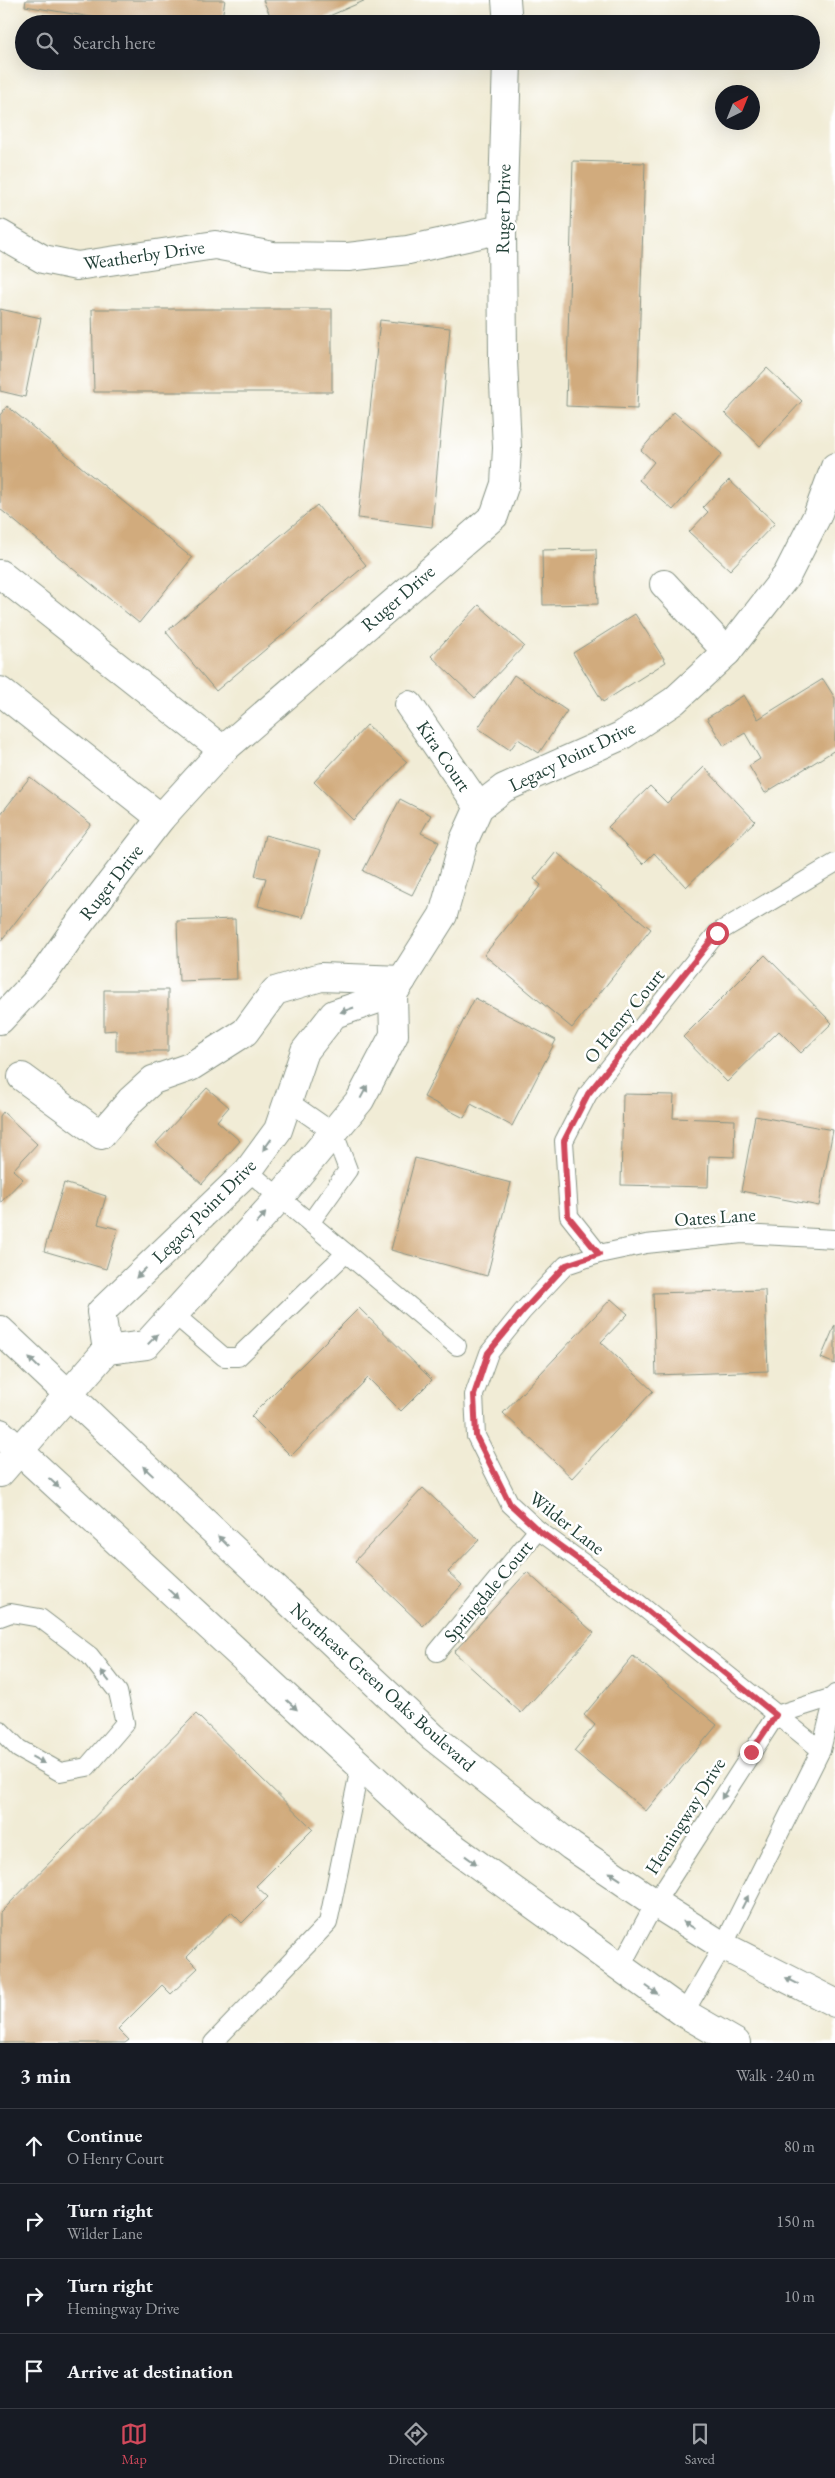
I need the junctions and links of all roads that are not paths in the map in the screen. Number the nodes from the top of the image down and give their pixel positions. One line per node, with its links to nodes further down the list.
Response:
1 (506, 0): 2 (street)
2 (507, 15)
3 (507, 70): 4 (street, Ruger Drive)
4 (502, 229): 5 (street, Weatherby Drive); 12 (street, Ruger Drive)
5 (0, 234)
6 (835, 466): 9 (street, Legacy Point Drive)
7 (0, 574): 12 (street)
8 (664, 584): 9 (street)
9 (727, 652): 13 (street, Legacy Point Drive)
10 (0, 692): 14 (street)
11 (409, 704): 13 (street, Kira Court)
12 (223, 750): 14 (street, Ruger Drive)
13 (478, 807): 16 (street)
14 (161, 818): 17 (street, Ruger Drive)
15 (835, 863): 26 (lane, O Henry Court)
16 (397, 987): 18 (street); 19 (street, Legacy Point Drive, one-way to 19); 20 (street, one-way to 16)
17 (0, 1020)
18 (22, 1077)
19 (288, 1101): 20 (lane); 21 (street, Legacy Point Drive, one-way to 21)
20 (334, 1133): 22 (street); 23 (lane)
21 (248, 1171): 22 (lane); 30 (street, Legacy Point Drive, one-way to 30)
22 (280, 1197): 23 (lane); 27 (street, one-way to 22)
23 (310, 1223): 25 (lane)
24 (835, 1239): 26 (lane, Oates Lane)
25 (346, 1253): 27 (lane); 29 (lane)
26 (599, 1254): 34 (lane, Wilder Lane)
27 (175, 1315): 30 (street, one-way to 27)
28 (0, 1330): 31 (street, Northeast Green Oaks Boulevard, one-way to 28)
29 (457, 1346)
30 (107, 1350): 31 (street)
31 (67, 1396): 32 (street); 42 (street, Northeast Green Oaks Boulevard, one-way to 31)
32 (9, 1441): 33 (street); 41 (street, one-way to 41)
33 (0, 1473)
34 (538, 1530): 36 (lane, Springdale Court); 38 (lane, Wilder Lane)
35 (0, 1617): 39 (lane, one-way to 35)
36 (437, 1652)
37 (834, 1695): 38 (lane); 40 (lane)
38 (776, 1715): 40 (lane, Wilder Lane); 42 (lane, Hemingway Drive, one-way to 42)
39 (0, 1730)
40 (821, 1750): 43 (lane, one-way to 40)
41 (360, 1768): 44 (street, one-way to 44); 47 (lane)
42 (656, 1903): 43 (street, Northeast Green Oaks Boulevard, one-way to 42); 44 (lane, Hemingway Drive)
43 (723, 1946): 45 (street, Northeast Green Oaks Boulevard, one-way to 43); 46 (lane)
44 (620, 1968): 46 (street, one-way to 46)
45 (835, 2003)
46 (684, 2013): 48 (street)
47 (213, 2043)
48 (736, 2043)

